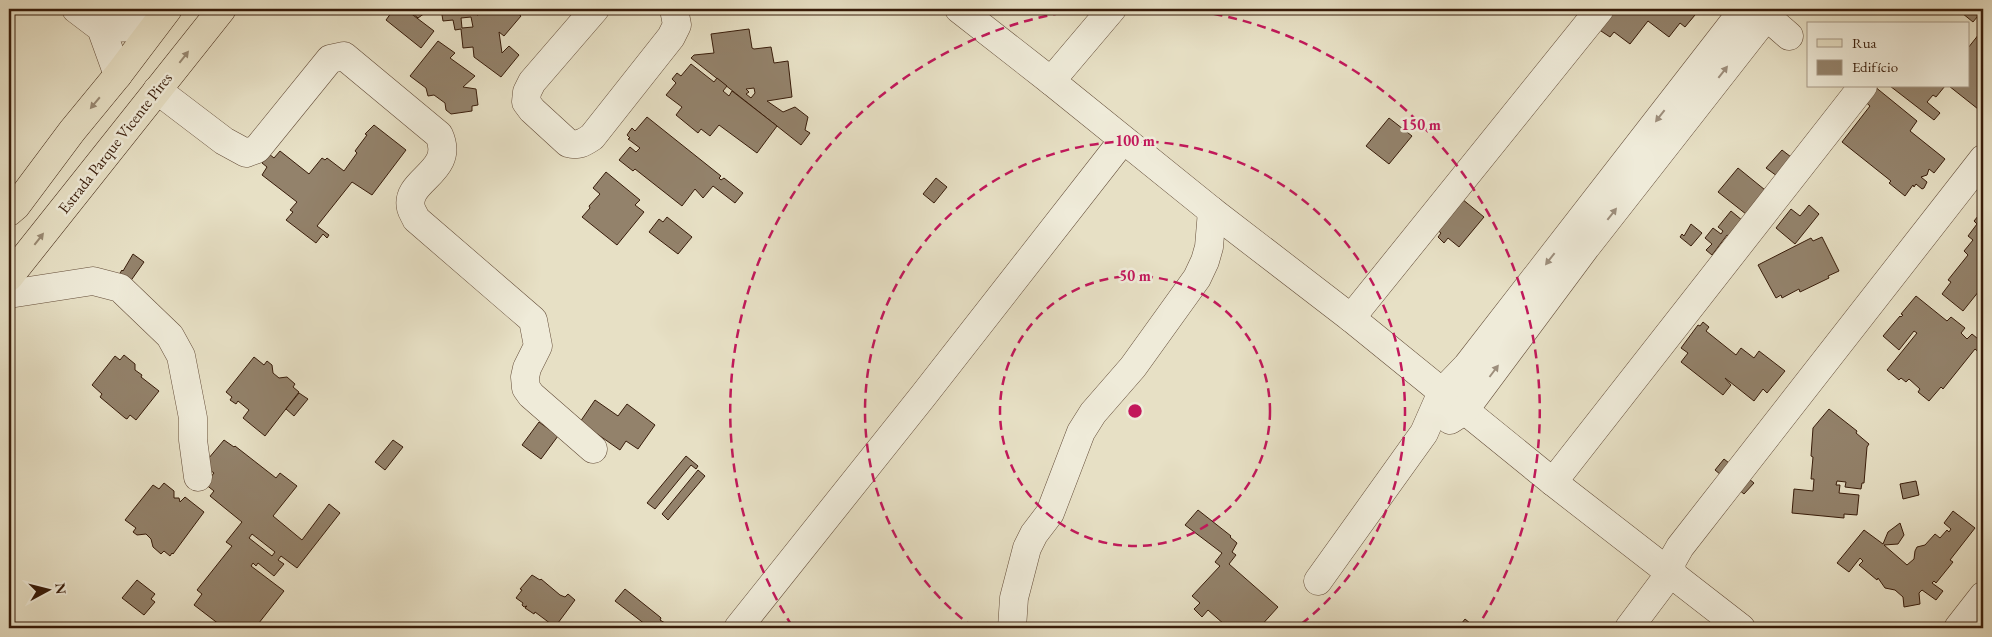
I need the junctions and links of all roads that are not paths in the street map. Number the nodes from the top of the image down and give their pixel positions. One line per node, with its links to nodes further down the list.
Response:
1 (76, 9): 10 (street)
2 (222, 9): 15 (main road, Estrada Parque Vicente Pires, one-way to 2)
3 (595, 9): 4 (street)
4 (674, 9)
5 (959, 9): 13 (street)
6 (1112, 9): 13 (street)
7 (1600, 9): 23 (street)
8 (1756, 12): 11 (street); 20 (street)
9 (160, 18): 10 (street); 12 (main road)
10 (101, 28): 12 (street)
11 (1789, 36)
12 (118, 75): 19 (main road, one-way to 19)
13 (1051, 80): 16 (street)
14 (1861, 88): 29 (street)
15 (157, 90): 21 (main road, Estrada Parque Vicente Pires, one-way to 15); 27 (street)
16 (1123, 140): 18 (street); 33 (street)
17 (1983, 159): 30 (street)
18 (1212, 211): 23 (street); 34 (street)
19 (9, 212)
20 (1577, 240): 24 (street, one-way to 24); 25 (street, one-way to 20)
21 (9, 277)
22 (9, 294): 28 (street)
23 (1351, 318): 24 (street)
24 (1442, 392): 25 (street); 26 (street)
25 (1464, 411): 26 (street); 29 (street)
26 (1424, 433): 31 (street)
27 (593, 449)
28 (198, 477)
29 (1553, 482): 30 (street)
30 (1671, 572): 35 (street); 36 (street)
31 (1318, 581)
32 (1983, 596): 37 (street)
33 (738, 628)
34 (1012, 628)
35 (1629, 628)
36 (1741, 628)
37 (1958, 628)

